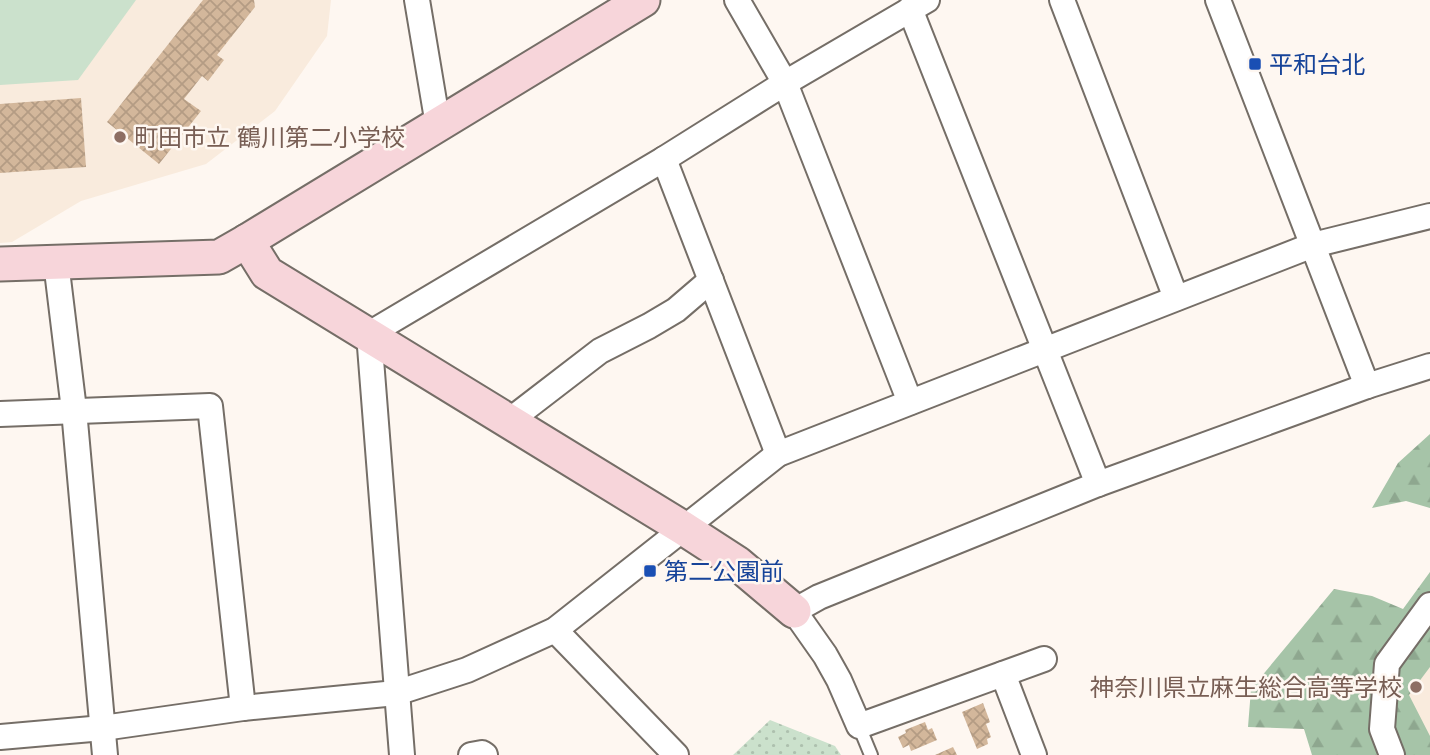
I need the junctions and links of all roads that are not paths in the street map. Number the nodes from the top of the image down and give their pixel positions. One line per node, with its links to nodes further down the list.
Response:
1 (417, 0): 8 (street)
2 (643, 0): 8 (street)
3 (737, 0): 7 (street)
4 (1062, 0): 16 (street)
5 (1218, 0): 12 (street)
6 (918, 4): 7 (street); 18 (street)
7 (785, 83): 9 (street); 21 (street)
8 (438, 125): 11 (street)
9 (664, 159): 15 (street); 17 (street)
10 (1430, 216): 12 (street)
11 (247, 242): 13 (street); 17 (street)
12 (1313, 245): 16 (street); 20 (street)
13 (56, 262): 14 (street); 22 (street)
14 (0, 264)
15 (711, 280): 24 (street); 25 (street)
16 (1177, 298): 18 (street)
17 (369, 334): 24 (street); 33 (street)
18 (1044, 350): 21 (street); 26 (street)
19 (1430, 366): 20 (street)
20 (1367, 386): 26 (street)
21 (910, 402): 25 (street)
22 (74, 410): 23 (street); 34 (street); 36 (street)
23 (0, 414)
24 (509, 421): 27 (street)
25 (778, 454): 27 (street)
26 (1098, 484): 29 (street)
27 (684, 528): 29 (street); 30 (street)
28 (1430, 605): 45 (street)
29 (794, 611): 35 (street)
30 (555, 630): 33 (street); 42 (street)
31 (1044, 659): 32 (street)
32 (1003, 674): 35 (street); 44 (street)
33 (396, 693): 34 (street); 39 (street)
34 (243, 708): 36 (street)
35 (859, 726): 43 (lane)
36 (103, 728): 37 (street); 38 (street)
37 (0, 737)
38 (105, 755)
39 (402, 755)
40 (471, 755): 41 (street)
41 (485, 755)
42 (676, 755)
43 (871, 755)
44 (1034, 755)
45 (1392, 755)

